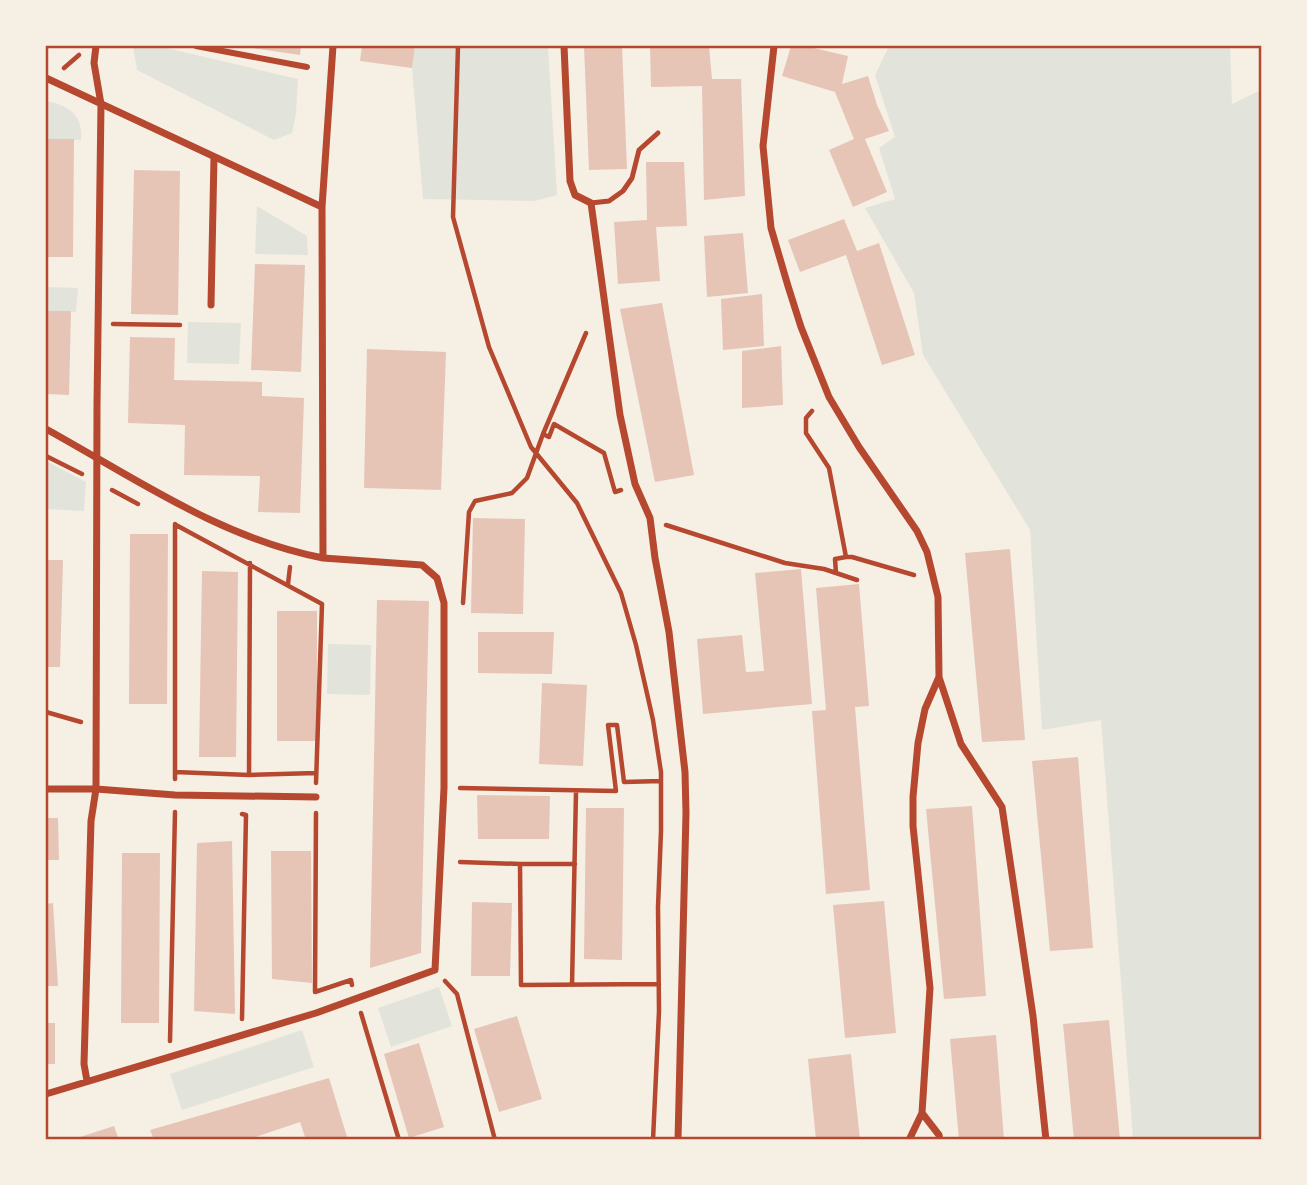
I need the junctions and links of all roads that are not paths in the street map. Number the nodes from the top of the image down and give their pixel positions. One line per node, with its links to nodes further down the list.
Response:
1 (96, 46): 8 (street)
2 (196, 46): 6 (street)
3 (333, 46): 12 (street)
4 (564, 46): 11 (street)
5 (774, 46): 17 (street)
6 (307, 67)
7 (46, 78): 8 (street)
8 (101, 104): 10 (street); 15 (street)
9 (658, 133): 11 (lane)
10 (214, 157): 12 (street); 13 (street)
11 (591, 203): 24 (street)
12 (322, 207): 16 (street)
13 (211, 305)
14 (46, 429): 15 (street)
15 (97, 457): 16 (street); 19 (street)
16 (323, 558): 21 (street)
17 (939, 677): 23 (street); 27 (street)
18 (46, 789): 19 (street)
19 (96, 789): 20 (street); 21 (street)
20 (316, 797)
21 (87, 1081): 22 (street)
22 (46, 1094)
23 (922, 1113): 25 (street); 26 (street)
24 (678, 1139)
25 (909, 1139)
26 (940, 1139)
27 (1046, 1139)

